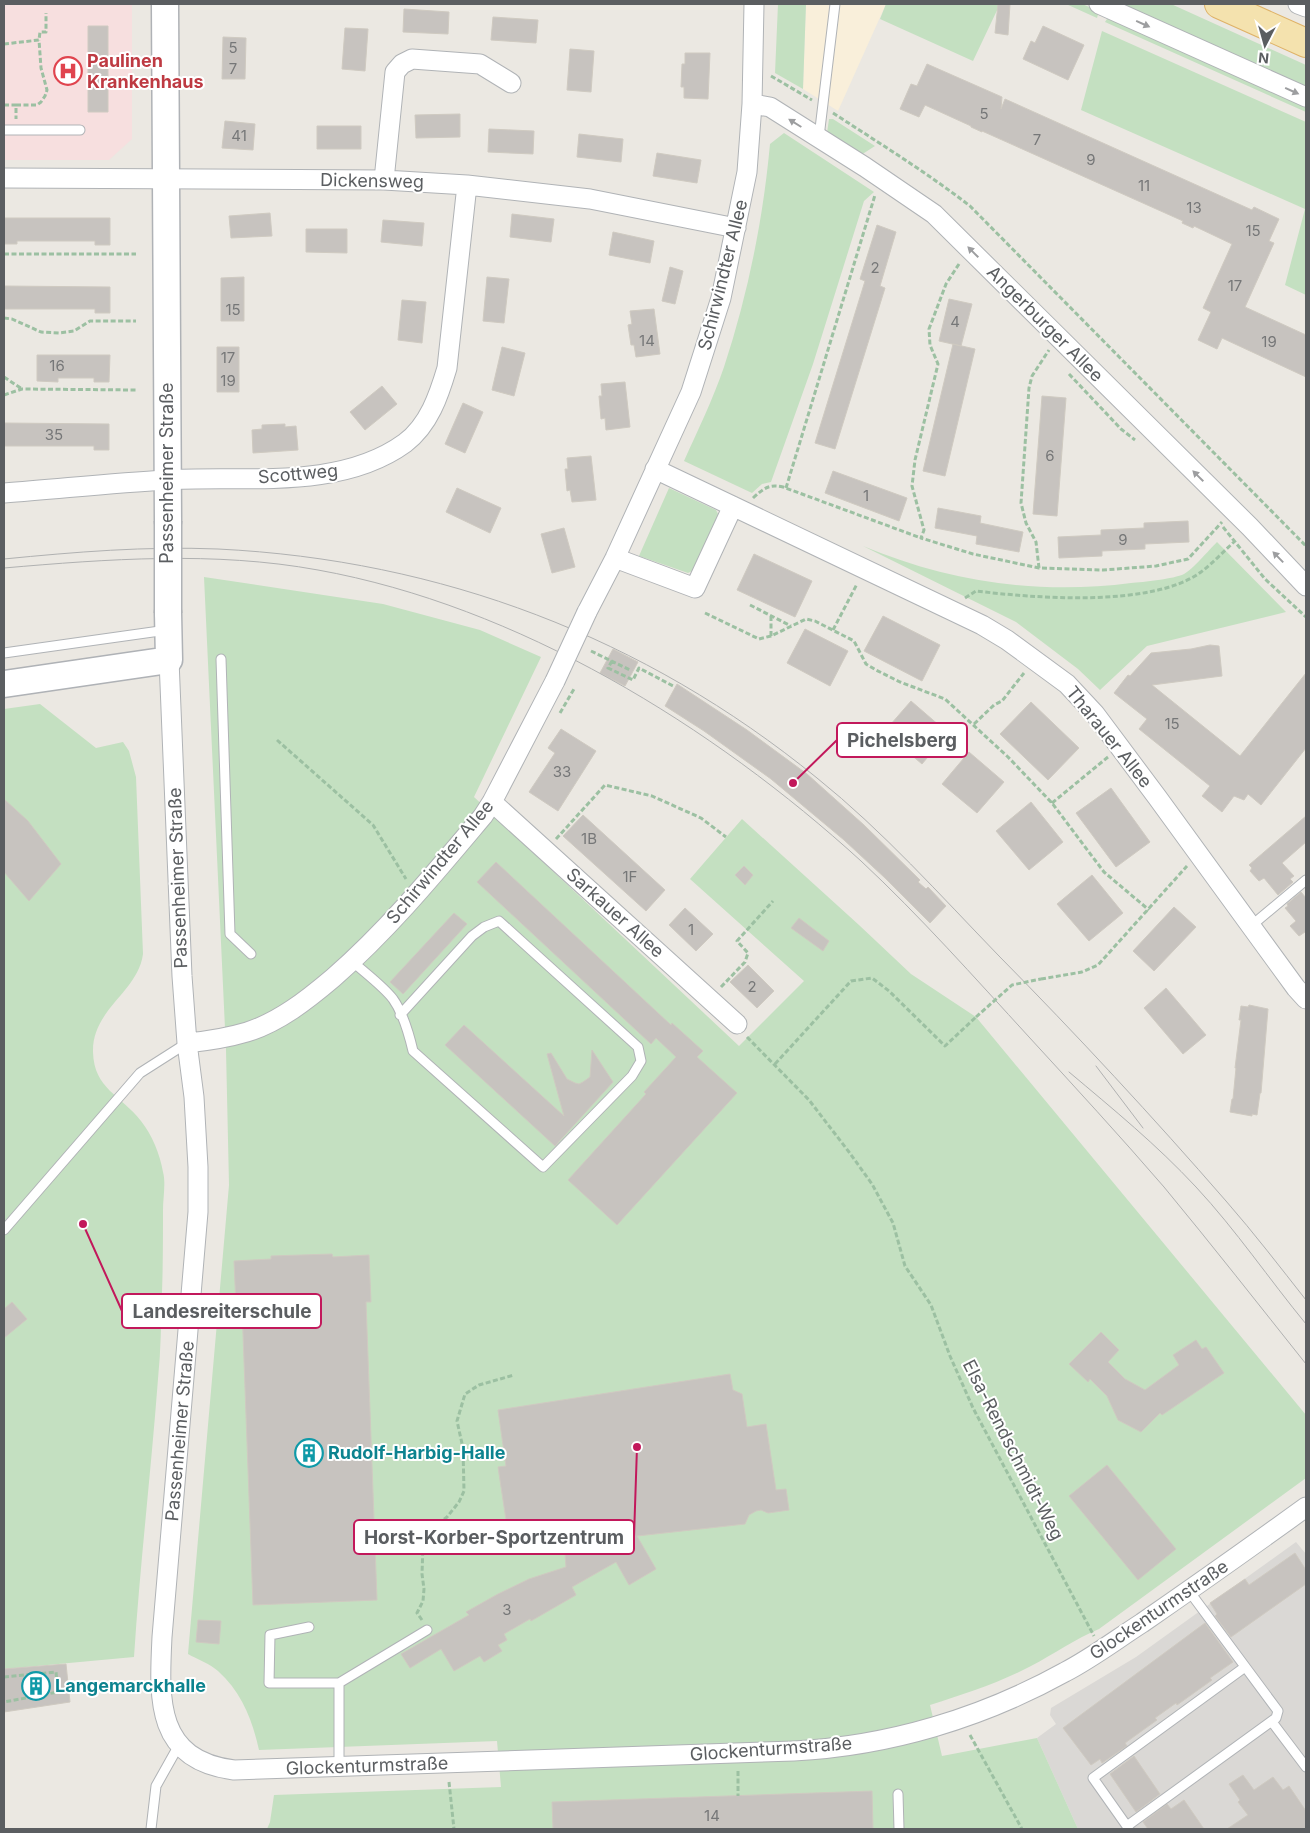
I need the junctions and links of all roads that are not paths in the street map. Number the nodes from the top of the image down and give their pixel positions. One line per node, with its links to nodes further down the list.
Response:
1 (165, 4): 16 (street, Passenheimer Straße)
2 (754, 4): 11 (street, Schirwindter Allee)
3 (835, 4): 14 (lane)
4 (1099, 4): 10 (street, one-way to 10)
5 (1219, 4): 8 (main road)
6 (1298, 4): 7 (street)
7 (1306, 7)
8 (1306, 43)
9 (511, 83): 17 (street)
10 (1306, 97)
11 (752, 104): 14 (street, Angerburger Allee, one-way to 11); 19 (street, Schirwindter Allee)
12 (4, 130): 13 (lane)
13 (80, 130)
14 (819, 138): 25 (street, Angerburger Allee, one-way to 14)
15 (4, 178): 16 (street, Dickensweg)
16 (165, 179): 17 (street, Dickensweg); 21 (street, Passenheimer Straße)
17 (384, 180): 18 (street, Dickensweg)
18 (467, 185): 19 (street, Dickensweg); 21 (street, Scottweg)
19 (736, 228): 20 (street, Schirwindter Allee)
20 (655, 469): 23 (street, Tharauer Allee); 24 (street, Schirwindter Allee)
21 (167, 480): 22 (street, Scottweg); 26 (street, Passenheimer Straße, bridge)
22 (4, 493)
23 (732, 506): 24 (street); 33 (street, Tharauer Allee)
24 (615, 558): 31 (street, Schirwindter Allee, bridge)
25 (1306, 586)
26 (168, 621): 27 (lane); 29 (street, Passenheimer Straße)
27 (4, 653)
28 (221, 659): 34 (lane)
29 (169, 660): 30 (street); 39 (street, Passenheimer Straße)
30 (4, 684)
31 (492, 802): 35 (street, Schirwindter Allee); 38 (street, Sarkauer Allee)
32 (1306, 880): 33 (lane)
33 (1251, 926): 36 (street, Tharauer Allee)
34 (251, 954)
35 (352, 961): 37 (lane); 39 (street, Schirwindter Allee)
36 (1306, 999)
37 (400, 1015): 37 (lane)
38 (741, 1029)
39 (187, 1043): 40 (lane); 48 (street, Passenheimer Straße)
40 (4, 1230)
41 (1306, 1507): 42 (street, Glockenturmstraße)
42 (1189, 1591): 45 (lane); 49 (street, Glockenturmstraße)
43 (309, 1627): 46 (lane)
44 (427, 1630): 46 (lane)
45 (1246, 1667): 47 (lane); 52 (lane)
46 (339, 1684): 49 (lane)
47 (1272, 1722): 50 (lane); 52 (lane)
48 (180, 1745): 49 (street, Glockenturmstraße); 53 (lane)
49 (338, 1767)
50 (1306, 1767)
51 (898, 1794): 54 (lane)
52 (1128, 1827)
53 (151, 1829)
54 (899, 1829)

